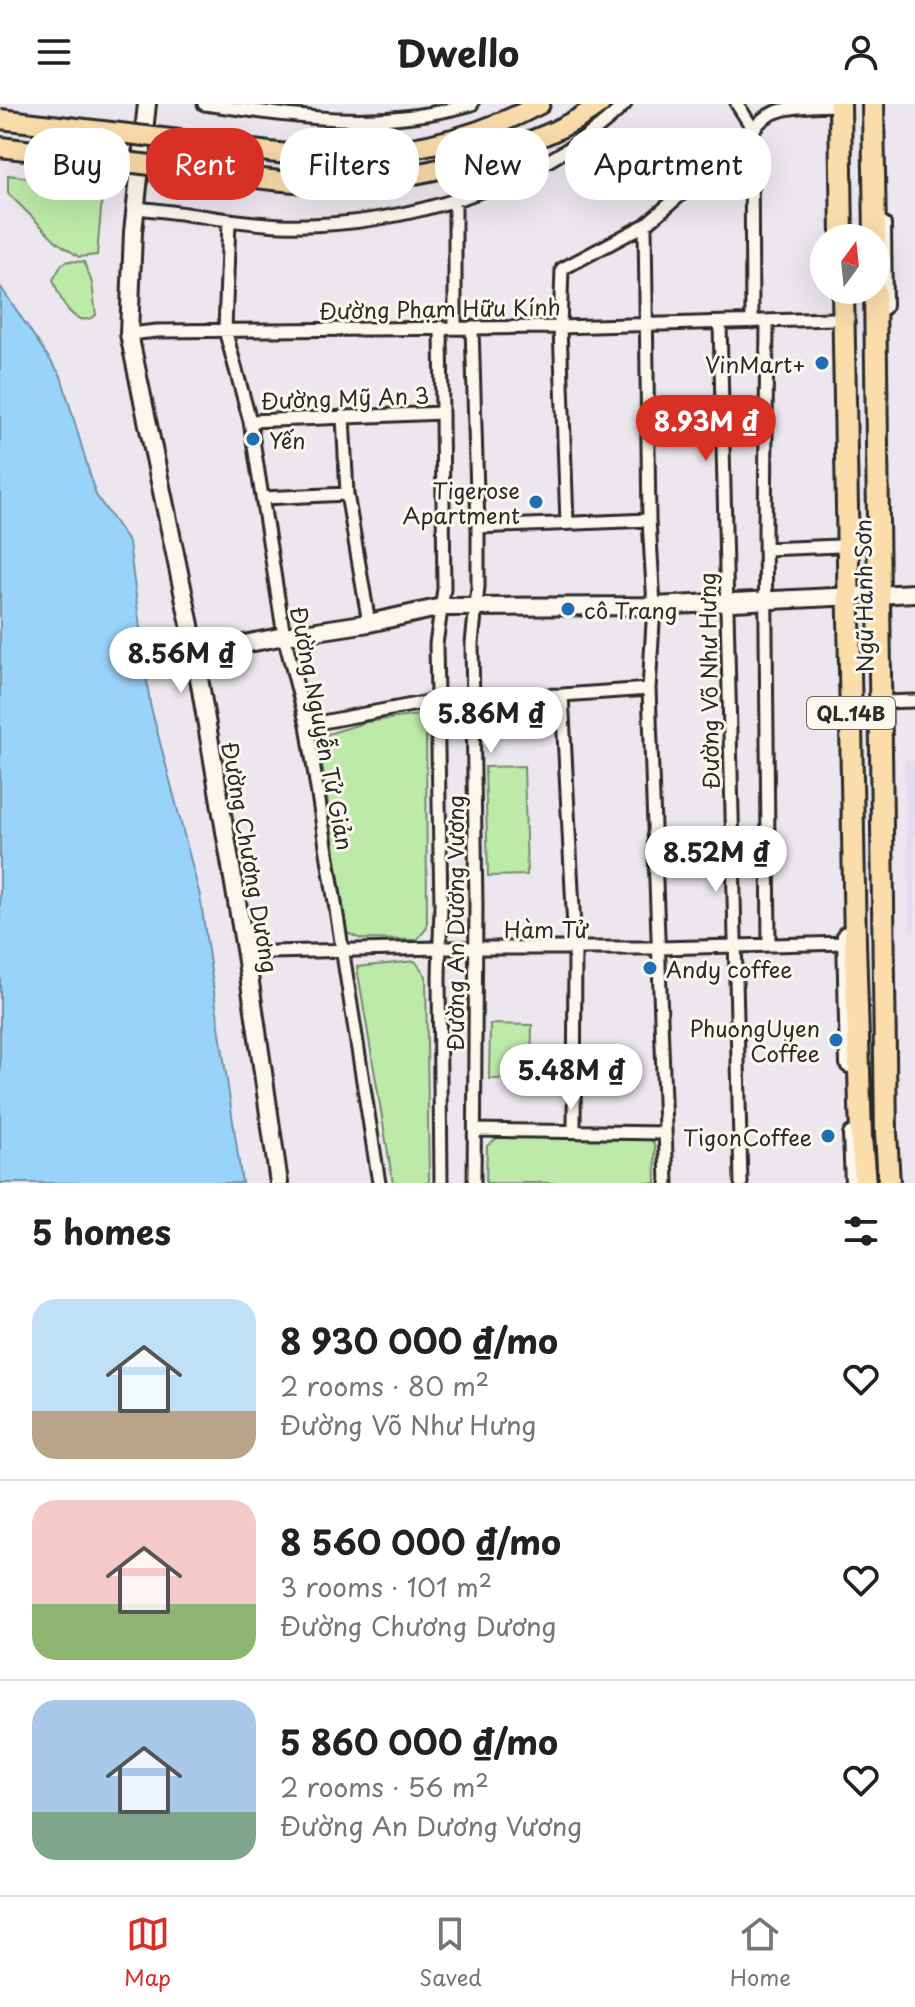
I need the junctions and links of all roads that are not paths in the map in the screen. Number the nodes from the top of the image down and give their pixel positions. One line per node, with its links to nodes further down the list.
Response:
1 (147, 104): 21 (main road, Đường Chương Dương)
2 (204, 104): 11 (street)
3 (472, 104): 11 (street)
4 (540, 104): 12 (main road, bridge)
5 (600, 104): 15 (main road, bridge)
6 (625, 104): 16 (street)
7 (737, 104): 13 (street)
8 (835, 104): 14 (street); 23 (main road); 24 (highway)
9 (873, 104): 25 (highway)
10 (880, 104): 52 (main road, Ngũ Hành Sơn)
11 (268, 108)
12 (0, 119)
13 (750, 128)
14 (755, 128)
15 (0, 147)
16 (549, 160)
17 (450, 200): 22 (street)
18 (455, 200): 36 (street)
19 (674, 200): 26 (street)
20 (752, 200): 31 (street)
21 (136, 208): 22 (street); 40 (main road, Đường Chương Dương)
22 (229, 221): 39 (street, Đường Nguyễn Tử Giản)
23 (833, 224)
24 (841, 224)
25 (875, 224)
26 (645, 225): 34 (street); 38 (street)
27 (834, 304): 30 (main road, Ngũ Hành Sơn)
28 (843, 304): 53 (highway, Ngũ Hành Sơn / QL.14B)
29 (875, 304): 52 (highway, Ngũ Hành Sơn)
30 (834, 319): 32 (street, Đường Phạm Hữu Kính); 49 (main road, Ngũ Hành Sơn)
31 (752, 322): 32 (street, Đường Phạm Hữu Kính); 33 (street, Đường Phạm Hữu Kính)
32 (767, 322): 50 (street)
33 (720, 323): 34 (street, Đường Phạm Hữu Kính); 55 (street, Đường Võ Như Hưng)
34 (645, 324): 38 (street, Đường Phạm Hữu Kính); 46 (street)
35 (441, 327): 36 (street, Đường Phạm Hữu Kính); 39 (street, Đường Phạm Hữu Kính); 41 (street, Đường An Dương Vương)
36 (455, 327): 37 (street, Đường Phạm Hữu Kính)
37 (472, 327): 38 (street, Đường Phạm Hữu Kính); 48 (street, Đường An Dương Vương)
38 (560, 327): 47 (street)
39 (225, 330): 40 (street, Đường Phạm Hữu Kính); 43 (street, Đường Nguyễn Tử Giản)
40 (129, 334): 61 (main road, Đường Chương Dương)
41 (442, 413): 42 (street, Đường Mỹ An 3); 58 (street, Đường An Dương Vương)
42 (343, 416): 43 (street, Đường Mỹ An 3); 44 (street)
43 (250, 421): 45 (street, Đường Nguyễn Tử Giản)
44 (347, 494): 45 (street); 59 (street)
45 (263, 498): 60 (street, Đường Nguyễn Tử Giản)
46 (649, 520): 47 (street); 57 (street)
47 (567, 523): 48 (street)
48 (478, 527): 56 (street, Đường An Dương Vương)
49 (839, 546): 50 (street); 53 (main road, Ngũ Hành Sơn)
50 (766, 549): 54 (street)
51 (915, 593): 52 (main road)
52 (882, 594): 53 (main road); 67 (main road, Ngũ Hành Sơn); 67 (highway, Ngũ Hành Sơn / QL.14B)
53 (844, 596): 54 (main road); 70 (highway, Ngũ Hành Sơn / QL.14B)
54 (766, 601): 55 (main road); 71 (street)
55 (726, 603): 57 (main road); 72 (street, Đường Võ Như Hưng)
56 (476, 606): 57 (main road); 58 (main road); 64 (street, Đường An Dương Vương)
57 (654, 606): 62 (street)
58 (442, 607): 59 (main road); 65 (street, Đường An Dương Vương)
59 (369, 623): 60 (main road)
60 (284, 636): 61 (main road); 68 (street, Đường Nguyễn Tử Giản)
61 (195, 654): 78 (main road, Đường Chương Dương)
62 (649, 689): 63 (street); 76 (street)
63 (562, 695): 64 (street); 75 (street)
64 (472, 697): 74 (street, Đường An Dương Vương)
65 (438, 700): 68 (street); 73 (street, Đường An Dương Vương)
66 (915, 701): 67 (street)
67 (886, 702): 69 (highway, Ngũ Hành Sơn / QL.14B)
68 (307, 725): 77 (street, Đường Nguyễn Tử Giản)
69 (888, 942): 90 (highway, Ngũ Hành Sơn / QL.14B); 91 (main road, Ngũ Hành Sơn)
70 (850, 943): 71 (street, Hàm Tử); 88 (main road, Ngũ Hành Sơn); 89 (highway, Ngũ Hành Sơn / QL.14B)
71 (769, 944): 72 (street, Hàm Tử)
72 (735, 945): 76 (street, Hàm Tử); 87 (street, Đường Võ Như Hưng)
73 (440, 948): 74 (street, Hàm Tử); 77 (street, Hàm Tử); 84 (street, Đường An Dương Vương)
74 (476, 948): 75 (street, Hàm Tử); 79 (street, Đường An Dương Vương)
75 (575, 948): 76 (street, Hàm Tử); 80 (street)
76 (660, 948): 81 (street)
77 (342, 951): 78 (street, Hàm Tử); 83 (street, Đường Nguyễn Tử Giản)
78 (246, 955): 82 (main road, Đường Chương Dương)
79 (475, 1130): 80 (street); 85 (street, Đường An Dương Vương)
80 (574, 1130): 81 (street)
81 (665, 1133): 86 (street)
82 (279, 1183)
83 (379, 1183)
84 (441, 1183)
85 (474, 1183)
86 (667, 1183)
87 (741, 1183)
88 (854, 1183)
89 (865, 1183)
90 (889, 1183)
91 (897, 1183)

